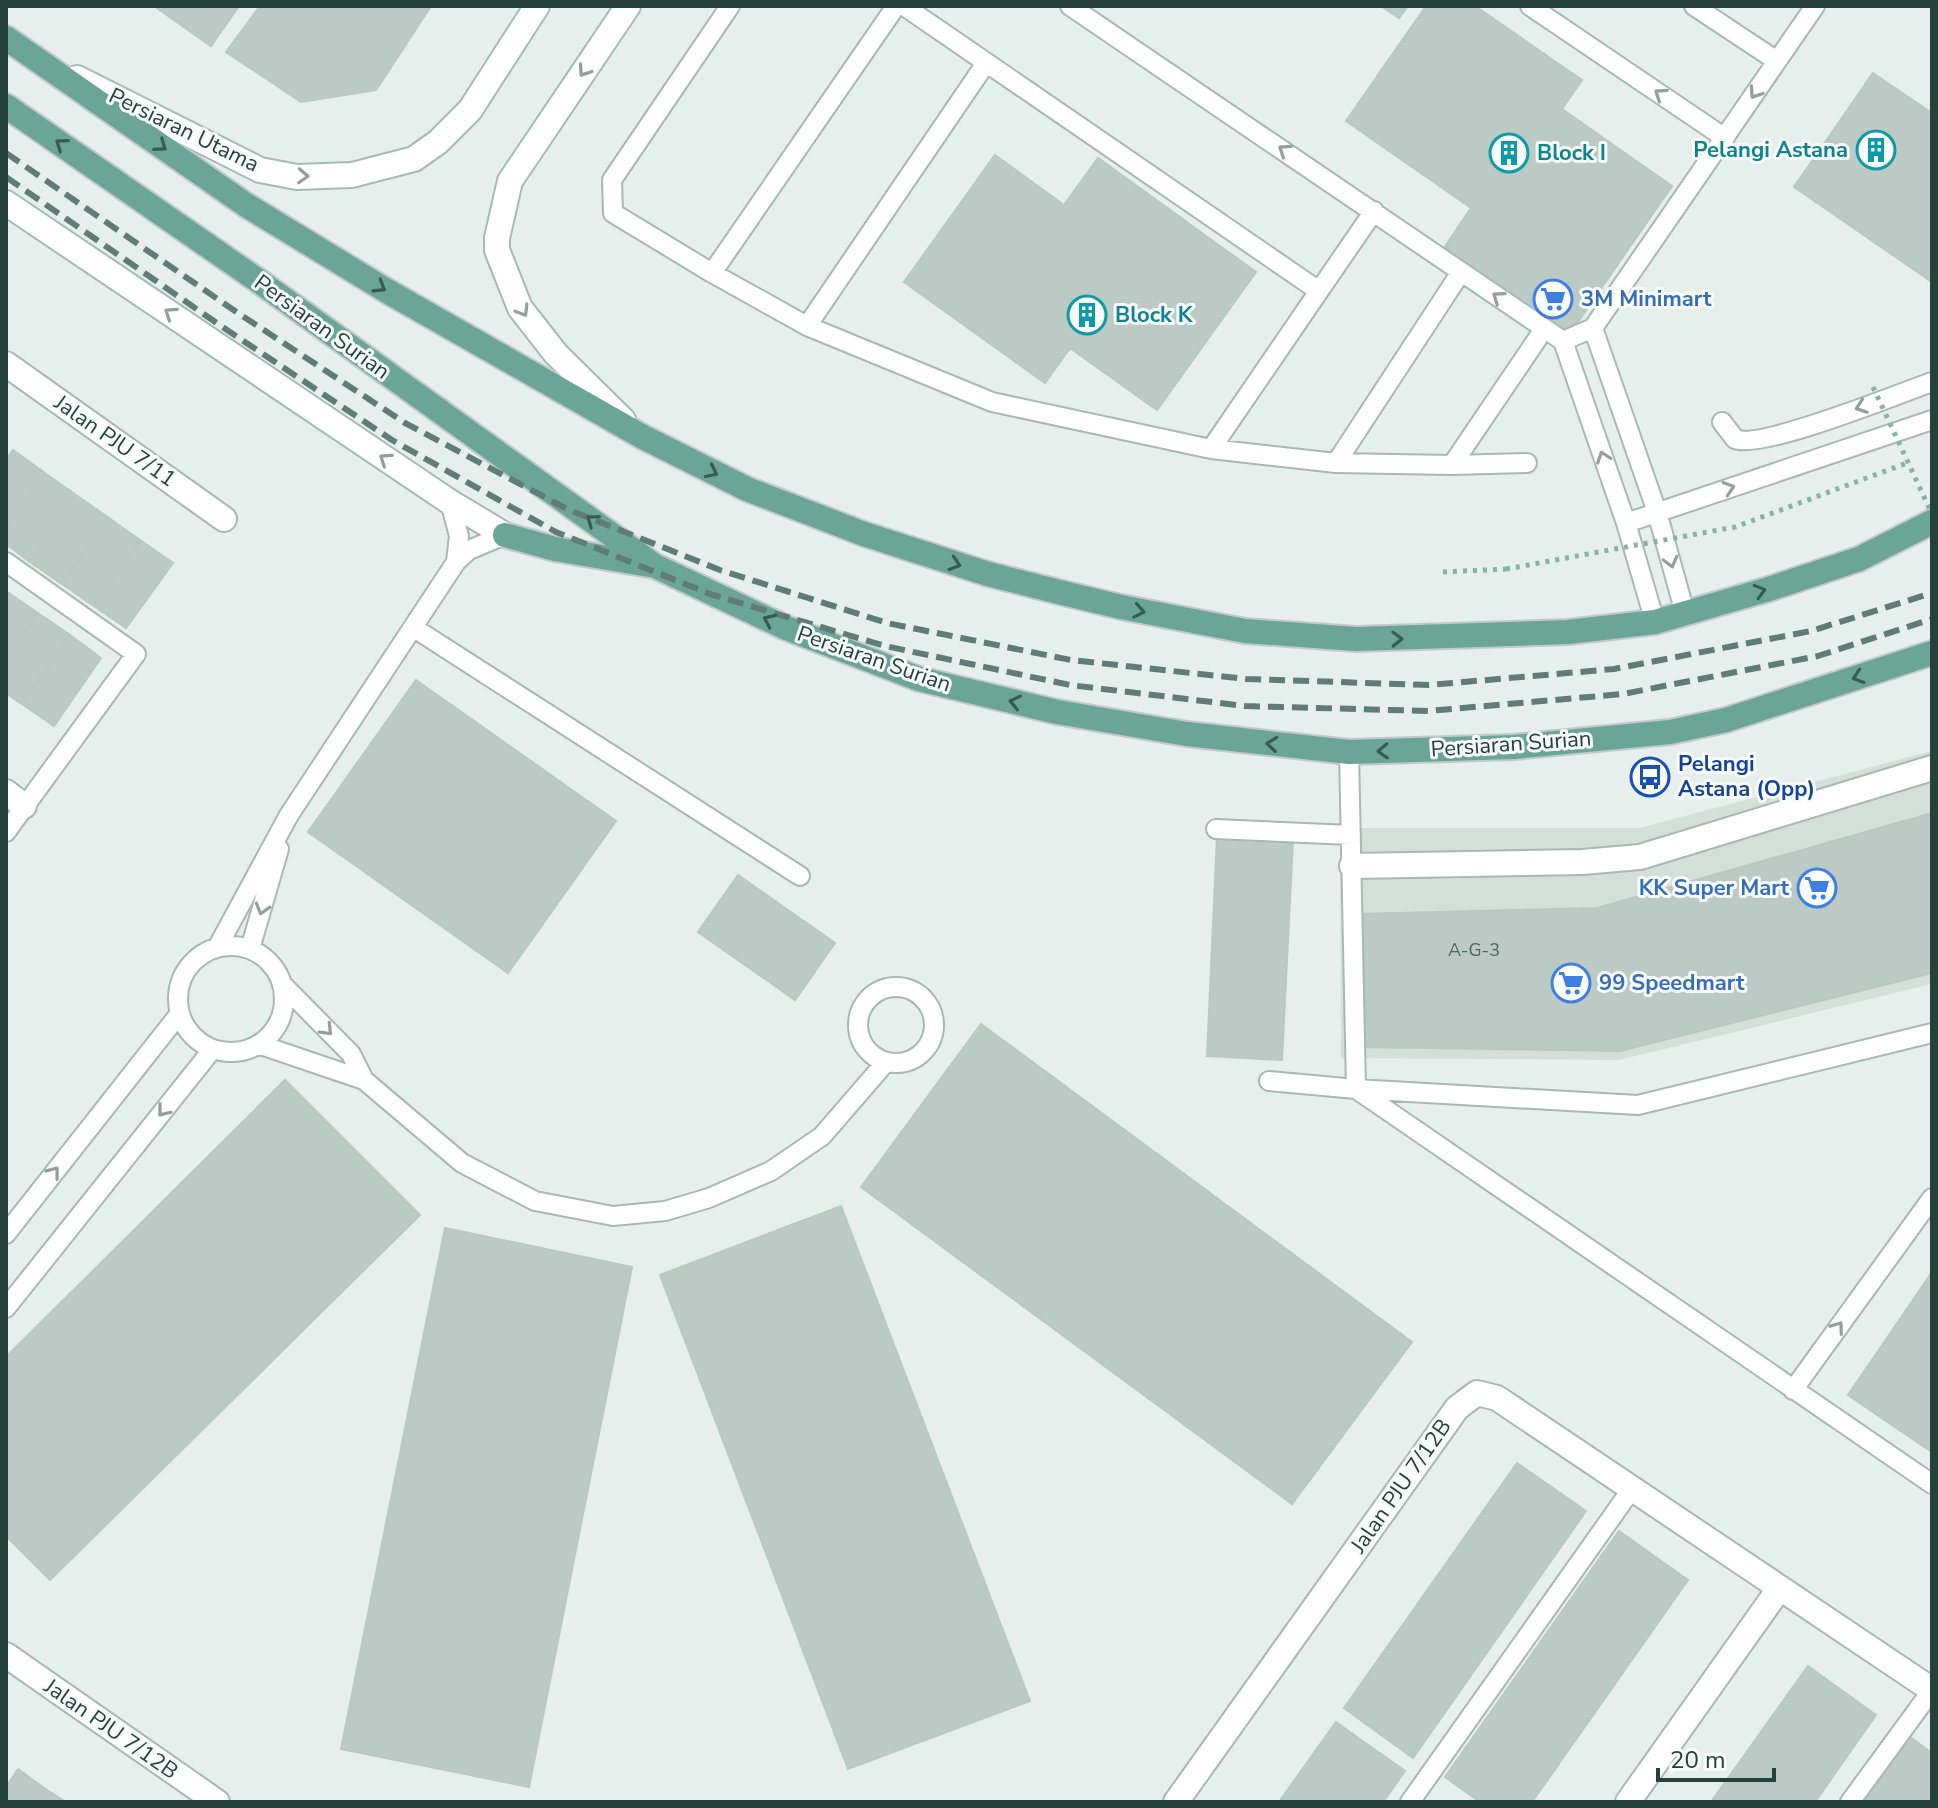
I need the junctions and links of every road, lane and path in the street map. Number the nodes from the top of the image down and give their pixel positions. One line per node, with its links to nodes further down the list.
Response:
1 (537, 6): 11 (street, Persiaran Utama, one-way to 1)
2 (628, 6): 31 (street, one-way to 31)
3 (730, 6): 19 (lane)
4 (896, 6): 19 (lane)
5 (904, 6): 13 (lane)
6 (1070, 6): 17 (lane, one-way to 6)
7 (1530, 6): 15 (lane, one-way to 7)
8 (1694, 6): 12 (lane)
9 (1815, 6): 12 (lane)
10 (6, 38): 11 (main road)
11 (29, 54): 31 (main road, one-way to 31)
12 (1777, 61): 15 (lane, one-way to 15)
13 (986, 63): 20 (lane); 21 (lane)
14 (6, 106): 47 (main road, Persiaran Surian, one-way to 14)
15 (1725, 138): 22 (lane)
16 (6, 203): 38 (street, one-way to 16)
17 (1374, 211): 18 (lane); 20 (lane)
18 (1461, 272): 23 (lane, one-way to 18); 33 (lane)
19 (712, 273): 21 (lane)
20 (1319, 291): 32 (lane)
21 (807, 326): 32 (lane)
22 (1593, 328): 24 (lane); 39 (lane)
23 (1544, 329): 24 (lane); 37 (lane)
24 (1563, 341): 43 (lane, one-way to 24)
25 (6, 364): 41 (street, Jalan PJU 7/11)
26 (1932, 382): 30 (lane, one-way to 30)
27 (1873, 387): 35 (path, bridge)
28 (1932, 420): 36 (lane)
29 (1722, 422): 30 (lane)
30 (1790, 431): 36 (lane)
31 (643, 437): 50 (main road, one-way to 50)
32 (1211, 449): 33 (lane)
33 (1336, 463): 37 (lane)
34 (1527, 463): 37 (lane)
35 (1907, 463): 40 (path, bridge); 48 (path, bridge)
36 (1801, 464): 39 (lane, one-way to 36)
37 (1452, 465)
38 (450, 502): 44 (street); 46 (lane)
39 (1657, 512): 43 (lane); 49 (lane, one-way to 49)
40 (1932, 514)
41 (224, 519)
42 (1932, 522): 49 (main road, one-way to 42)
43 (1626, 523): 50 (lane)
44 (505, 535): 46 (lane); 47 (main road)
45 (6, 562): 55 (lane)
46 (456, 562): 51 (lane)
47 (655, 566): 53 (main road, Persiaran Surian, one-way to 47)
48 (1443, 572)
49 (1685, 613): 50 (main road)
50 (1655, 622)
51 (414, 628): 56 (lane); 61 (lane)
52 (1932, 653): 53 (main road, Persiaran Surian, one-way to 53)
53 (1349, 752): 59 (lane)
54 (1932, 768): 60 (street)
55 (15, 799): 58 (lane)
56 (289, 815): 62 (lane); 63 (lane, one-way to 63)
57 (1216, 829): 59 (lane)
58 (6, 832)
59 (1351, 835): 60 (lane)
60 (1352, 866): 72 (lane)
61 (800, 876)
62 (217, 948): 63 (lane); 65 (lane)
63 (250, 949): 64 (lane)
64 (283, 985): 67 (lane); 70 (lane, one-way to 70)
65 (180, 1013): 68 (lane); 74 (lane, one-way to 65)
66 (1932, 1033): 72 (lane)
67 (261, 1045): 68 (lane); 70 (lane)
68 (212, 1050): 75 (lane, one-way to 75)
69 (886, 1062): 69 (lane); 70 (lane)
70 (364, 1080)
71 (1269, 1081): 72 (lane)
72 (1356, 1089): 76 (lane)
73 (1929, 1207): 76 (lane, one-way to 73)
74 (6, 1234)
75 (6, 1308)
76 (1793, 1390): 77 (lane)
77 (1932, 1484)
78 (1631, 1490): 79 (street, Jalan PJU 7/12B); 83 (street, Jalan PJU 7/12B); 84 (lane)
79 (1779, 1589): 81 (street, Jalan PJU 7/12B); 85 (street)
80 (6, 1655): 82 (street, Jalan PJU 7/12B)
81 (1932, 1690): 86 (lane)
82 (217, 1802)
83 (1176, 1802)
84 (1410, 1802)
85 (1628, 1802)
86 (1850, 1802)

